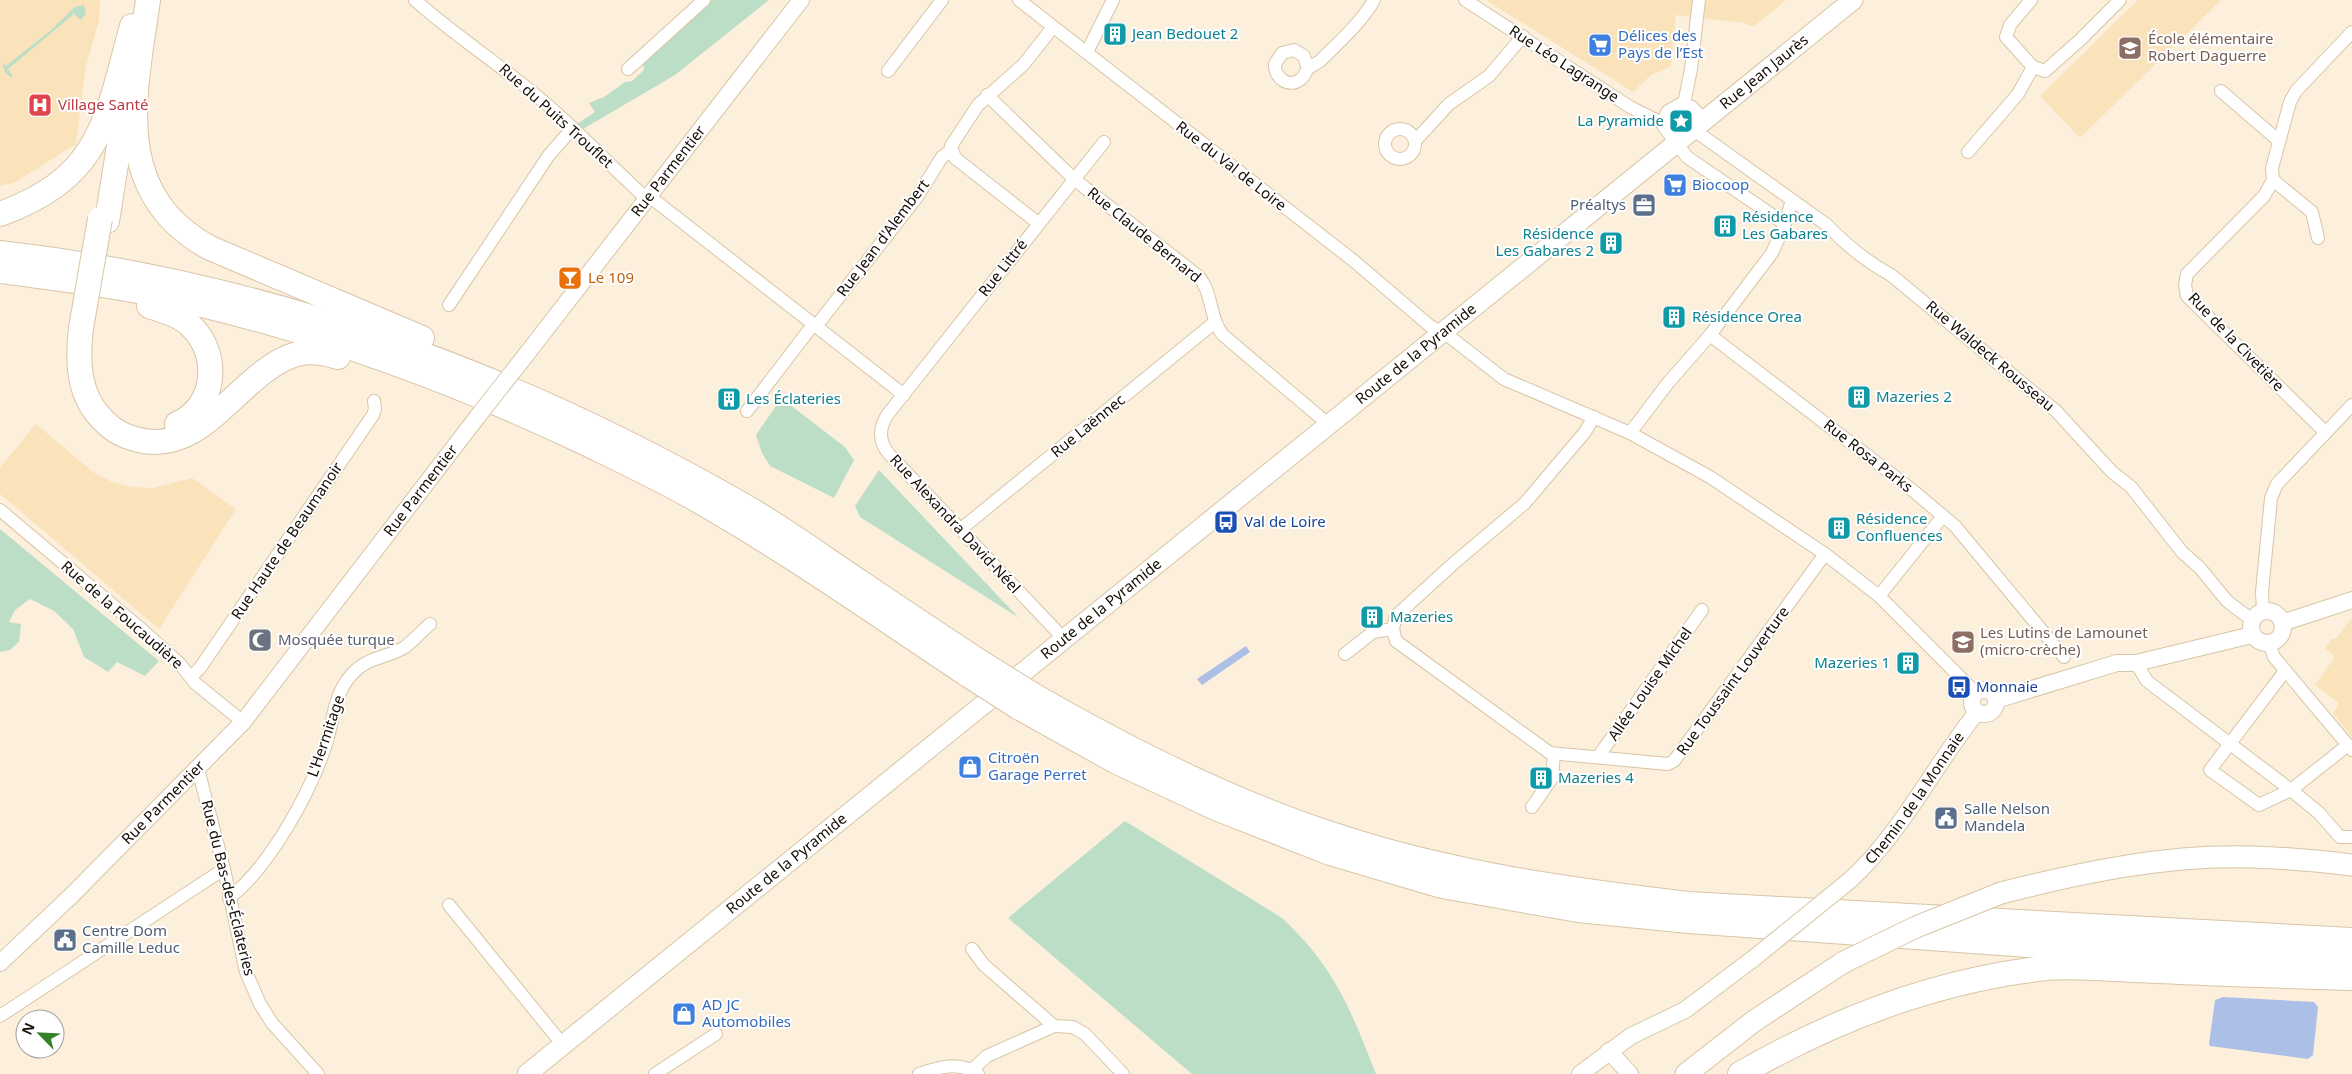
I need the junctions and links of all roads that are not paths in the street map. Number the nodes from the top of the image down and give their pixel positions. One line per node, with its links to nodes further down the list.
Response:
1 (135, 0): 16 (highway)
2 (142, 0): 42 (highway)
3 (148, 0): 63 (highway)
4 (415, 0): 30 (street, Rue du Puits Trouflet)
5 (704, 0): 22 (street)
6 (801, 0): 39 (street, Rue Parmentier)
7 (942, 0): 24 (street)
8 (1019, 0): 17 (street, Rue du Val de Loire)
9 (1113, 0): 20 (street)
10 (1374, 0): 23 (street)
11 (1465, 0): 19 (street, Rue Léo Lagrange)
12 (1699, 0): 27 (street)
13 (1853, 0): 29 (main road, Rue Jean Jaurès)
14 (2031, 0): 21 (street)
15 (2120, 0): 21 (street)
16 (132, 25): 41 (highway); 42 (highway)
17 (1053, 27): 20 (street, Rue du Val de Loire); 26 (street, Rue Jean d'Alembert)
18 (2352, 32): 32 (street, Rue de la Civetière)
19 (1523, 36): 28 (street, Rue Léo Lagrange); 31 (street)
20 (1087, 52): 53 (street, Rue du Val de Loire)
21 (2033, 67): 36 (street)
22 (628, 69)
23 (1308, 69)
24 (888, 71)
25 (2221, 91): 32 (street)
26 (987, 95): 35 (street, Rue Jean d'Alembert); 37 (street, Rue Claude Bernard)
27 (1684, 104): 28 (street); 29 (street)
28 (1664, 124): 34 (street)
29 (1700, 126): 34 (main road, Rue Jean Jaurès); 40 (street, Rue Waldeck Rousseau)
30 (572, 129): 39 (street, Rue du Puits Trouflet); 49 (street)
31 (1415, 141)
32 (2279, 141): 38 (street, Rue de la Civetière)
33 (1104, 142): 37 (street, Rue Littré)
34 (1676, 144): 44 (street); 53 (main road, Route de la Pyramide)
35 (951, 150): 43 (street); 51 (street, Rue Jean d'Alembert)
36 (1968, 152)
37 (1074, 179): 43 (street, Rue Littré); 50 (street, Rue Claude Bernard)
38 (2273, 180): 45 (street); 61 (street, Rue de la Civetière)
39 (648, 198): 51 (street); 88 (street, Rue Parmentier, bridge)
40 (1792, 200): 44 (street); 72 (street, Rue Waldeck Rousseau)
41 (0, 214)
42 (104, 220): 52 (highway)
43 (1038, 223): 55 (street, Rue Littré)
44 (1785, 224): 54 (street)
45 (2318, 238)
46 (0, 253): 63 (highway)
47 (0, 271): 64 (highway)
48 (0, 280): 52 (highway)
49 (449, 306)
50 (1215, 322): 60 (street, Rue Claude Bernard); 67 (street, Rue Laënnec)
51 (814, 326): 55 (street); 58 (street)
52 (85, 329): 64 (highway)
53 (1443, 333): 59 (street, Rue du Val de Loire); 60 (main road, Route de la Pyramide)
54 (1710, 335): 62 (street); 66 (street, Rue Rosa Parks)
55 (904, 395): 67 (street, Rue Alexandra David-Néel)
56 (374, 401): 83 (street, Rue Haute de Beaumanoir)
57 (2352, 405): 61 (street)
58 (747, 411)
59 (1594, 417): 62 (street, Rue du Val de Loire); 75 (street)
60 (1328, 424): 76 (main road, Route de la Pyramide)
61 (2325, 432): 72 (street)
62 (1630, 433): 68 (street, Rue du Val de Loire)
63 (615, 436): 81 (highway)
64 (645, 472): 81 (highway)
65 (0, 510): 83 (street, Rue de la Foucaudière)
66 (1943, 516): 69 (street); 79 (street, Rue Rosa Parks)
67 (961, 529): 76 (street, Rue Alexandra David-Néel)
68 (1825, 554): 69 (street, Rue du Val de Loire); 92 (street, Rue Toussaint Louverture)
69 (1879, 596): 84 (street, Rue du Val de Loire)
70 (2352, 600): 73 (street)
71 (1702, 610): 92 (street, Allée Louise Michel)
72 (2256, 622): 73 (street); 77 (street); 80 (street)
73 (2282, 623): 77 (street)
74 (430, 624): 99 (street, L'Hermitage)
75 (1393, 629): 78 (street); 91 (street, Rue Toussaint Louverture)
76 (1064, 639): 110 (main road, Route de la Pyramide)
77 (2269, 643): 82 (street)
78 (1344, 654)
79 (2064, 657)
80 (2136, 663): 85 (street); 89 (street)
81 (974, 668): 86 (highway, bridge)
82 (2285, 671): 89 (street); 90 (street)
83 (191, 678): 88 (street, Rue de la Foucaudière)
84 (1976, 693): 85 (street); 87 (street)
85 (1996, 700): 87 (street)
86 (1026, 701): 101 (highway); 104 (highway)
87 (1977, 712): 111 (street, Chemin de la Monnaie, bridge)
88 (243, 722): 93 (street, Rue Parmentier)
89 (2230, 744): 94 (street); 94 (street)
90 (2350, 747): 94 (street)
91 (1554, 754): 92 (street, Rue Toussaint Louverture); 95 (street)
92 (1598, 757)
93 (198, 769): 98 (street, Rue du Bas-des-Éclateries); 103 (street, Rue Parmentier)
94 (2291, 790): 96 (street)
95 (1532, 806)
96 (2352, 837)
97 (2352, 865): 120 (highway, bridge)
98 (224, 869): 99 (street, Rue du Bas-des-Éclateries); 107 (street)
99 (229, 898): 113 (street, Rue du Bas-des-Éclateries)
100 (448, 906): 110 (street)
101 (2352, 940)
102 (972, 950): 108 (street)
103 (5, 959): 105 (street, Rue Parmentier)
104 (2352, 962)
105 (0, 971)
106 (2352, 978): 121 (highway)
107 (0, 1016)
108 (1054, 1026): 112 (street); 117 (street)
109 (716, 1034): 115 (street)
110 (563, 1045): 114 (main road, Route de la Pyramide)
111 (1609, 1051): 118 (street); 119 (street)
112 (975, 1072): 116 (street)
113 (318, 1074)
114 (527, 1074)
115 (655, 1074)
116 (921, 1074)
117 (1123, 1074)
118 (1580, 1074)
119 (1630, 1074)
120 (1686, 1074)
121 (1740, 1074)

